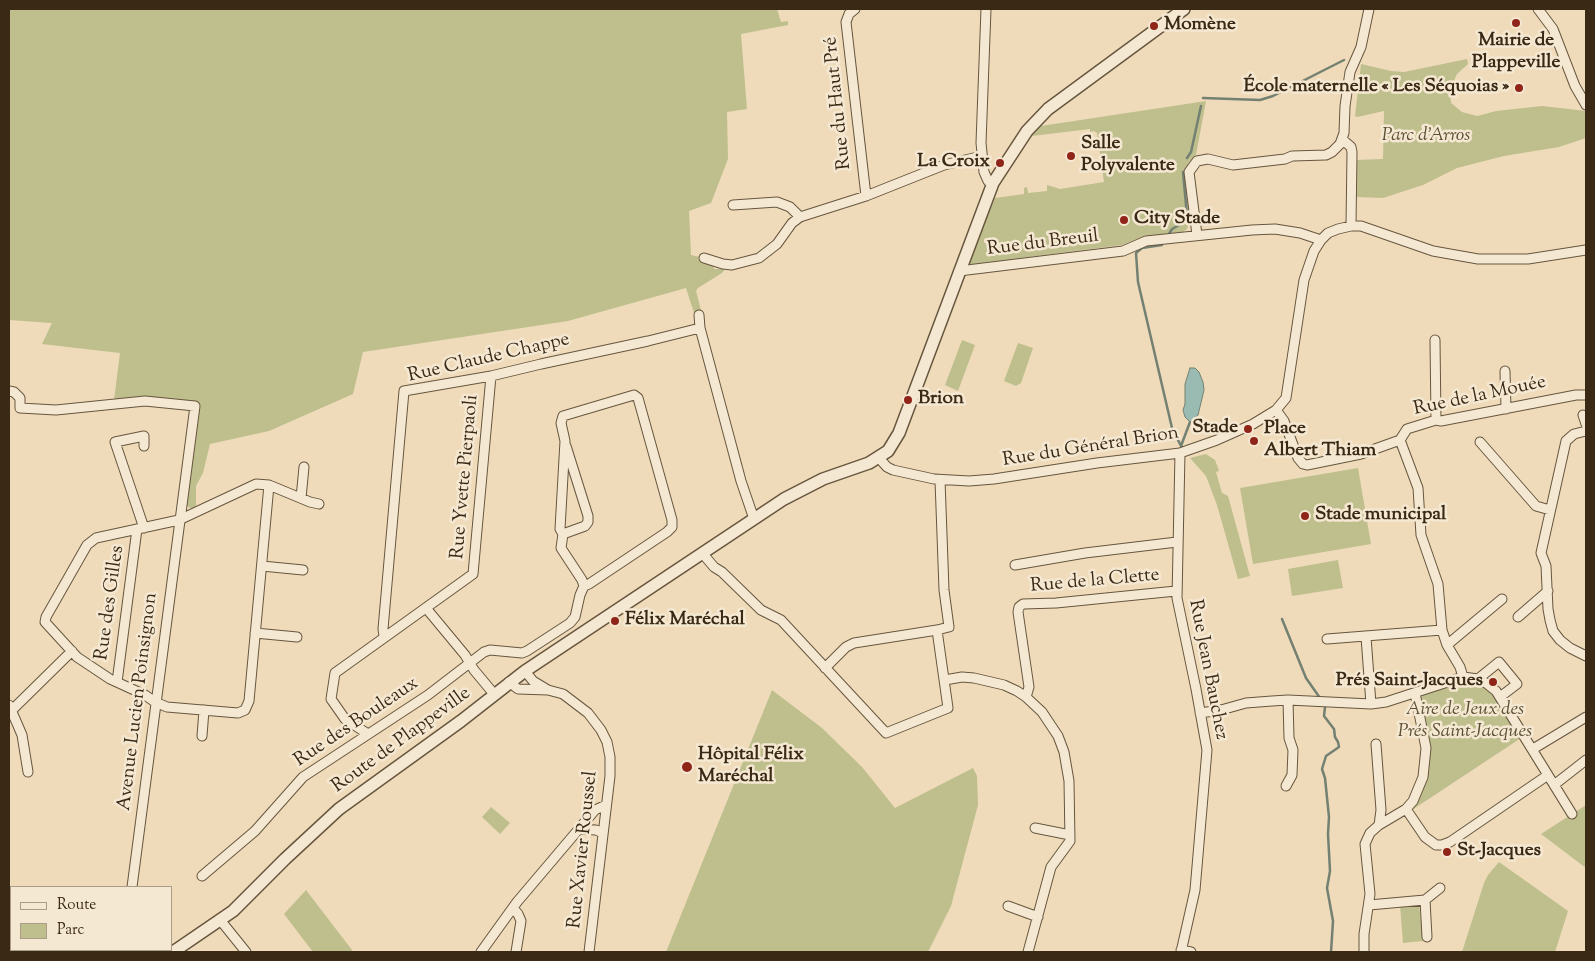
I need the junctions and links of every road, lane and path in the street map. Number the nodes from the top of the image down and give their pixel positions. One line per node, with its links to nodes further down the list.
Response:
1 (855, 9): 10 (street, Rue du Haut Pré)
2 (986, 9): 8 (street)
3 (1369, 9): 7 (street)
4 (1538, 9): 6 (street)
5 (1180, 11): 9 (street)
6 (1586, 105)
7 (1343, 140): 13 (street); 14 (street)
8 (982, 156): 9 (street); 10 (street)
9 (993, 183): 18 (street)
10 (866, 196): 12 (street)
11 (733, 205): 12 (street)
12 (800, 217): 17 (street)
13 (1351, 226): 15 (street); 16 (street)
14 (1197, 235): 15 (street, Rue du Breuil); 18 (street, Rue du Breuil)
15 (1321, 240): 27 (street, Rue du Général Brion)
16 (1586, 250)
17 (704, 258)
18 (959, 271): 37 (street)
19 (698, 315): 20 (street)
20 (700, 328): 23 (street, Rue Claude Chappe); 45 (street)
21 (1435, 340): 29 (street)
22 (1506, 371): 26 (street)
23 (491, 376): 57 (street, Rue Yvette Pierpaoli); 62 (street, Rue Claude Chappe)
24 (9, 391): 44 (street, Avenue Lucien Poinsignon)
25 (1585, 395): 26 (street, Rue de la Mouée)
26 (1506, 409): 29 (street, Rue de la Mouée)
27 (1276, 410): 32 (street, Rue de la Mouée); 36 (street, Rue du Général Brion)
28 (1583, 415): 30 (street)
29 (1436, 420): 32 (street, Rue de la Mouée)
30 (1586, 424)
31 (1586, 431): 43 (street)
32 (1400, 440): 60 (street)
33 (565, 442): 47 (street); 47 (street); 53 (street)
34 (1480, 442): 43 (street)
35 (144, 446): 46 (street)
36 (1180, 453): 39 (street, Rue du Général Brion); 48 (street, Rue Jean Bauchez)
37 (879, 458): 39 (street, Rue du Général Brion); 45 (street, Route de Plappeville)
38 (304, 467): 41 (street)
39 (940, 480): 59 (street)
40 (269, 485): 41 (street); 44 (street); 51 (street)
41 (301, 498): 42 (street)
42 (319, 504)
43 (1550, 510): 55 (street)
44 (179, 520): 46 (street); 83 (street, Avenue Lucien Poinsignon)
45 (754, 520): 49 (street, Route de Plappeville)
46 (140, 529): 67 (street); 75 (street, Rue des Gilles)
47 (563, 534): 53 (street)
48 (1177, 542): 50 (street); 54 (street, Rue Jean Bauchez)
49 (703, 554): 70 (street); 71 (street, Route de Plappeville)
50 (1015, 565)
51 (262, 566): 52 (street); 61 (street)
52 (303, 570)
53 (584, 586): 69 (street, Rue des Bouleaux)
54 (1176, 591): 80 (street, Rue de la Clette); 87 (street, Rue Jean Bauchez)
55 (1548, 591): 58 (street); 68 (street)
56 (1502, 599): 66 (street)
57 (426, 608): 62 (street, Rue Yvette Pierpaoli); 69 (street)
58 (1518, 617)
59 (937, 630): 70 (street); 74 (street)
60 (1442, 630): 64 (street); 66 (street)
61 (255, 633): 63 (street); 86 (street)
62 (384, 636): 89 (street, Rue Yvette Pierpaoli)
63 (297, 637)
64 (1366, 637): 65 (street); 84 (street)
65 (1327, 639)
66 (1447, 645): 72 (street)
67 (72, 651): 75 (street); 85 (street)
68 (1586, 656)
69 (470, 663): 79 (street); 89 (street, Rue des Bouleaux)
70 (825, 668): 74 (street)
71 (525, 671): 76 (street, Route de Plappeville); 77 (street, Rue Xavier Roussel)
72 (1463, 677): 73 (street); 78 (street)
73 (1478, 679): 81 (street); 81 (street)
74 (945, 680): 80 (street)
75 (117, 682): 83 (street)
76 (509, 682): 77 (street, Rue Xavier Roussel); 79 (street, Route de Plappeville)
77 (548, 690): 98 (street, Rue Xavier Roussel)
78 (1415, 693): 84 (street); 99 (street)
79 (494, 694): 115 (street, Route de Plappeville)
80 (1026, 697): 105 (street)
81 (1500, 697): 92 (street)
82 (1288, 700): 84 (street); 87 (street); 97 (street)
83 (155, 702): 86 (street); 107 (street, Avenue Lucien Poinsignon)
84 (1371, 704)
85 (10, 708): 94 (street)
86 (204, 710): 90 (street)
87 (1200, 713): 118 (street, Rue Jean Bauchez)
88 (1586, 717): 92 (street)
89 (368, 734): 106 (street, Rue des Bouleaux)
90 (202, 736)
91 (1376, 744): 101 (street)
92 (1533, 749): 95 (street)
93 (1586, 760): 96 (street)
94 (28, 772)
95 (1548, 775): 96 (street); 99 (street)
96 (1554, 785): 100 (street)
97 (1286, 786)
98 (606, 805): 103 (street); 104 (street, Rue Xavier Roussel)
99 (1406, 809): 101 (street)
100 (1572, 814)
101 (1379, 825): 110 (street)
102 (1035, 828): 105 (street)
103 (579, 829): 104 (street); 112 (street)
104 (604, 833): 123 (street, Rue Xavier Roussel)
105 (1070, 835): 113 (street)
106 (202, 876)
107 (132, 886)
108 (1440, 888): 109 (street)
109 (1425, 900): 110 (street); 117 (street)
110 (1369, 905): 126 (street)
111 (1008, 906): 113 (street)
112 (513, 908): 114 (street); 116 (street)
113 (1038, 917): 124 (street)
114 (504, 920): 116 (street); 121 (street)
115 (220, 921): 119 (street, Route de Plappeville); 120 (street)
116 (519, 933): 122 (street)
117 (1427, 937)
118 (1181, 951): 125 (street)
119 (173, 952)
120 (246, 952)
121 (481, 952)
122 (516, 952)
123 (589, 952)
124 (1028, 952)
125 (1192, 952)
126 (1364, 952)

